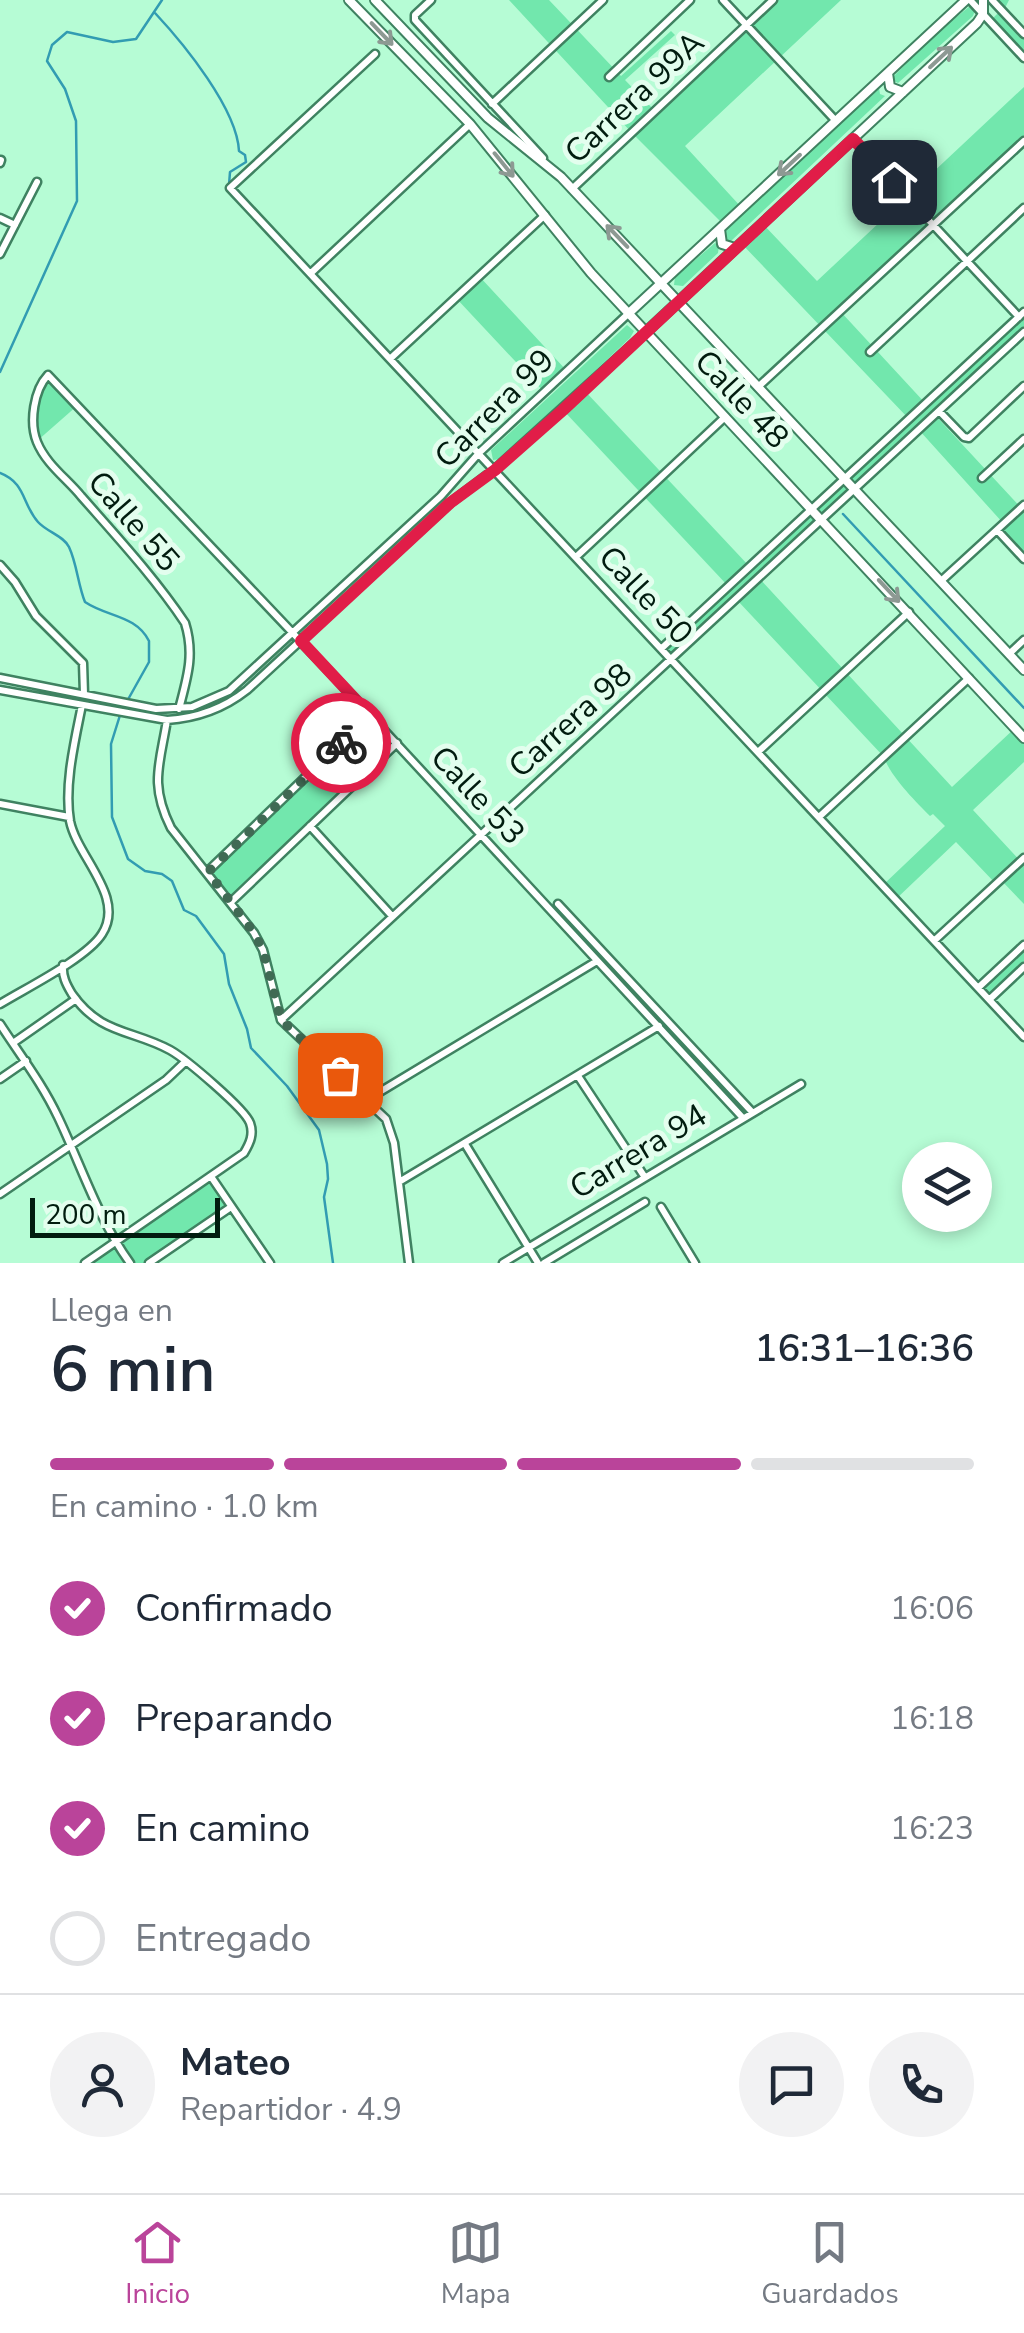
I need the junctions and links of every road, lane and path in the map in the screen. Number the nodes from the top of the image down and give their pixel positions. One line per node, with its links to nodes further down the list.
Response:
1 (349, 0): 21 (main road, Calle 48, one-way to 21)
2 (374, 0): 24 (main road, Calle 48)
3 (432, 0): 19 (street, Calle 48)
4 (603, 0): 19 (street)
5 (690, 0): 17 (street)
6 (724, 0): 12 (street)
7 (774, 0): 12 (street, Carrera 99A)
8 (968, 0): 11 (street); 16 (main road, Carrera 99)
9 (983, 0): 11 (main road)
10 (992, 0): 13 (street)
11 (983, 14): 15 (street); 18 (main road, Carrera 99, one-way to 11)
12 (747, 25): 20 (street); 26 (street, Carrera 99A)
13 (1024, 34)
14 (375, 54): 36 (street, Calle 50)
15 (1024, 58)
16 (888, 74): 18 (main road); 20 (main road, Carrera 99)
17 (609, 77)
18 (903, 92): 22 (main road, Carrera 99)
19 (492, 104): 24 (street, Calle 48)
20 (836, 121): 32 (main road, Carrera 99, one-way to 32)
21 (470, 124): 28 (main road, Calle 48, one-way to 28); 36 (street)
22 (853, 139): 31 (street); 33 (main road, Carrera 99)
23 (1024, 141): 31 (street)
24 (561, 178): 26 (main road, Calle 48)
25 (37, 182): 30 (street)
26 (572, 189): 37 (main road, Calle 48, one-way to 26)
27 (1024, 208): 35 (street)
28 (545, 215): 39 (main road, Calle 48); 44 (street)
29 (0, 218): 30 (street)
30 (15, 225): 34 (street)
31 (933, 225): 35 (street); 47 (street)
32 (720, 229): 33 (main road); 37 (main road, Carrera 99)
33 (737, 247): 38 (main road, Carrera 99)
34 (0, 254)
35 (967, 261): 40 (street); 43 (street)
36 (310, 273): 44 (street, Calle 50)
37 (662, 283): 38 (main road, Calle 48); 39 (main road, Carrera 99)
38 (679, 301): 41 (main road, Carrera 99); 47 (main road, Calle 48)
39 (629, 313): 41 (main road, Calle 48); 51 (street, Carrera 99)
40 (1022, 315): 54 (street, Carrera 98)
41 (646, 332): 49 (main road, Calle 48); 52 (street, Carrera 99)
42 (1024, 332): 48 (street, Carrera 98)
43 (870, 352)
44 (391, 358): 51 (street, Calle 50)
45 (52, 378): 65 (street, Calle 53); 77 (street, Calle 55)
46 (1024, 386): 48 (street)
47 (758, 387): 54 (main road, Calle 48)
48 (939, 411): 55 (street, Carrera 98)
49 (724, 418): 57 (main road, Calle 48); 60 (street)
50 (1024, 438): 53 (street)
51 (479, 452): 52 (street, Calle 50); 65 (street, Carrera 99)
52 (495, 470): 60 (street, Calle 50); 67 (street, Carrera 99)
53 (982, 478)
54 (844, 479): 55 (main road, Calle 48); 57 (street, Carrera 98)
55 (854, 490): 58 (street, Carrera 98); 63 (main road, Calle 48)
56 (1024, 504): 59 (street)
57 (812, 509): 58 (main road, Calle 48); 68 (street, Carrera 98)
58 (822, 520): 64 (main road, Calle 48, one-way to 64); 70 (street, Carrera 98)
59 (997, 530): 61 (street); 63 (street)
60 (576, 556): 68 (street, Calle 50)
61 (1024, 559)
62 (0, 566): 75 (street)
63 (941, 582): 69 (main road, Calle 48)
64 (909, 612): 73 (main road, Calle 48); 82 (street)
65 (294, 633): 67 (street, Calle 53); 77 (street, Carrera 99)
66 (1024, 640): 69 (street)
67 (301, 641): 78 (street, Calle 53); 79 (street, Carrera 99)
68 (662, 648): 70 (street, Calle 50)
69 (1009, 654): 71 (main road, Calle 48)
70 (672, 660): 82 (street, Calle 50); 87 (street, Carrera 98)
71 (1024, 670)
72 (0, 678): 75 (street, Carrera 99)
73 (970, 678): 80 (main road, Calle 48); 85 (street)
74 (0, 690): 76 (street, Carrera 99)
75 (84, 694): 77 (street, Carrera 99)
76 (82, 706): 79 (street, Carrera 99); 84 (street)
77 (179, 709)
78 (370, 715): 81 (street, Calle 53); 89 (street)
79 (167, 720): 89 (street)
80 (1024, 738)
81 (396, 744): 86 (street); 87 (street, Calle 53)
82 (758, 752): 85 (street, Calle 50)
83 (0, 804): 84 (street)
84 (70, 817): 96 (street)
85 (819, 817): 93 (street, Calle 50)
86 (310, 826): 90 (street); 92 (street)
87 (481, 835): 92 (street, Carrera 98); 95 (street, Calle 53)
88 (1024, 858): 93 (street)
89 (208, 872): 90 (street)
90 (232, 902): 102 (street)
91 (558, 904): 113 (street)
92 (392, 916): 102 (street, Carrera 98)
93 (935, 940): 98 (street, Calle 50)
94 (1024, 945): 98 (street)
95 (598, 961): 104 (street, Calle 53); 112 (street)
96 (63, 965): 99 (street); 101 (street)
97 (1024, 968): 100 (street)
98 (979, 987): 100 (street, Calle 50)
99 (76, 999): 106 (street); 108 (street)
100 (990, 999): 105 (street, Calle 50)
101 (0, 1004)
102 (281, 1020): 112 (street)
103 (0, 1024): 106 (street)
104 (659, 1026): 109 (street); 114 (street, Calle 53)
105 (1024, 1037)
106 (13, 1042): 107 (street)
107 (26, 1061): 110 (street); 116 (street)
108 (186, 1062): 116 (street); 118 (street)
109 (578, 1076): 115 (street); 117 (street)
110 (0, 1079)
111 (801, 1084): 113 (street, Carrera 94)
112 (368, 1099): 119 (street)
113 (752, 1112): 114 (street, Carrera 94)
114 (742, 1117): 117 (street, Carrera 94)
115 (465, 1144): 119 (street); 125 (street)
116 (71, 1146): 120 (street); 124 (street)
117 (644, 1176): 125 (street, Carrera 94)
118 (212, 1178): 122 (street); 124 (street)
119 (398, 1182): 130 (street)
120 (0, 1194)
121 (645, 1202): 132 (street)
122 (231, 1207): 128 (street); 129 (street)
123 (661, 1207): 133 (street)
124 (115, 1242): 126 (street); 127 (street)
125 (529, 1248): 131 (street, Carrera 94); 132 (street)
126 (85, 1263)
127 (130, 1263)
128 (149, 1263)
129 (270, 1263)
130 (409, 1263)
131 (503, 1263)
132 (541, 1263)
133 (695, 1263)

